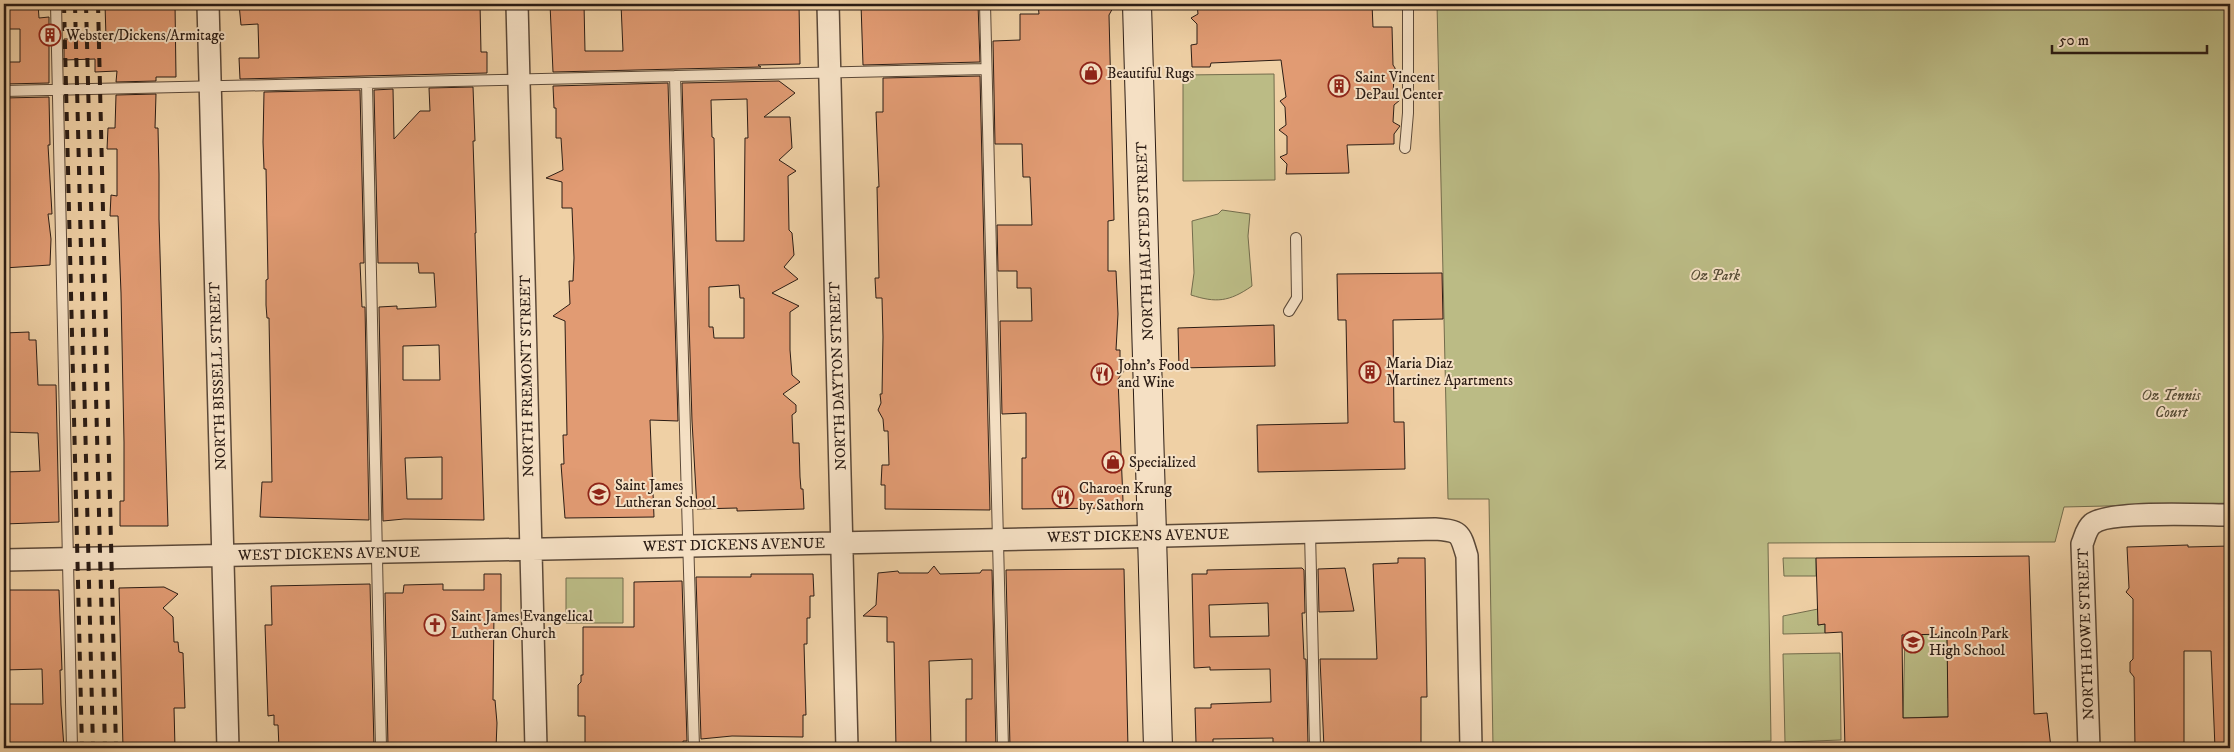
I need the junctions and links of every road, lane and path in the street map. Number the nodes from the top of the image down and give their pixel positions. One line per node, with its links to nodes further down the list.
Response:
1 (56, 4): 14 (lane)
2 (208, 4): 13 (street, NORTH BISSELL STREET)
3 (517, 4): 11 (street, NORTH FREMONT STREET)
4 (828, 4): 9 (street, NORTH DAYTON STREET)
5 (985, 4): 8 (lane)
6 (1138, 4): 21 (main road, NORTH HALSTED STREET)
7 (1408, 4): 16 (lane)
8 (986, 69): 9 (lane); 22 (lane)
9 (830, 72): 10 (lane); 23 (street, NORTH DAYTON STREET)
10 (675, 76): 11 (lane); 24 (lane)
11 (519, 79): 12 (lane); 25 (street, NORTH FREMONT STREET)
12 (367, 83): 13 (lane); 26 (lane)
13 (210, 86): 14 (lane); 27 (street, NORTH BISSELL STREET)
14 (58, 90): 15 (lane); 28 (lane)
15 (4, 91)
16 (1405, 148)
17 (1296, 238): 18 (lane)
18 (1289, 311)
19 (2230, 515): 40 (street, NORTH HOWE STREET)
20 (1310, 532): 21 (street, WEST DICKENS AVENUE); 38 (lane); 39 (street, WEST DICKENS AVENUE)
21 (1152, 536): 22 (street, WEST DICKENS AVENUE); 37 (main road, NORTH HALSTED STREET)
22 (999, 540): 23 (street, WEST DICKENS AVENUE); 36 (lane)
23 (842, 543): 24 (street, WEST DICKENS AVENUE); 35 (street, NORTH DAYTON STREET)
24 (690, 546): 25 (street, WEST DICKENS AVENUE); 34 (lane)
25 (531, 549): 26 (street, WEST DICKENS AVENUE); 33 (street, NORTH FREMONT STREET)
26 (376, 553): 27 (street, WEST DICKENS AVENUE); 32 (lane)
27 (223, 556): 28 (street, WEST DICKENS AVENUE); 31 (street, NORTH BISSELL STREET)
28 (67, 559): 29 (street, WEST DICKENS AVENUE); 30 (lane)
29 (4, 560)
30 (72, 748)
31 (228, 748)
32 (381, 748)
33 (536, 748)
34 (694, 748)
35 (847, 748)
36 (1003, 748)
37 (1158, 748)
38 (1315, 748)
39 (1471, 748)
40 (2089, 748)

